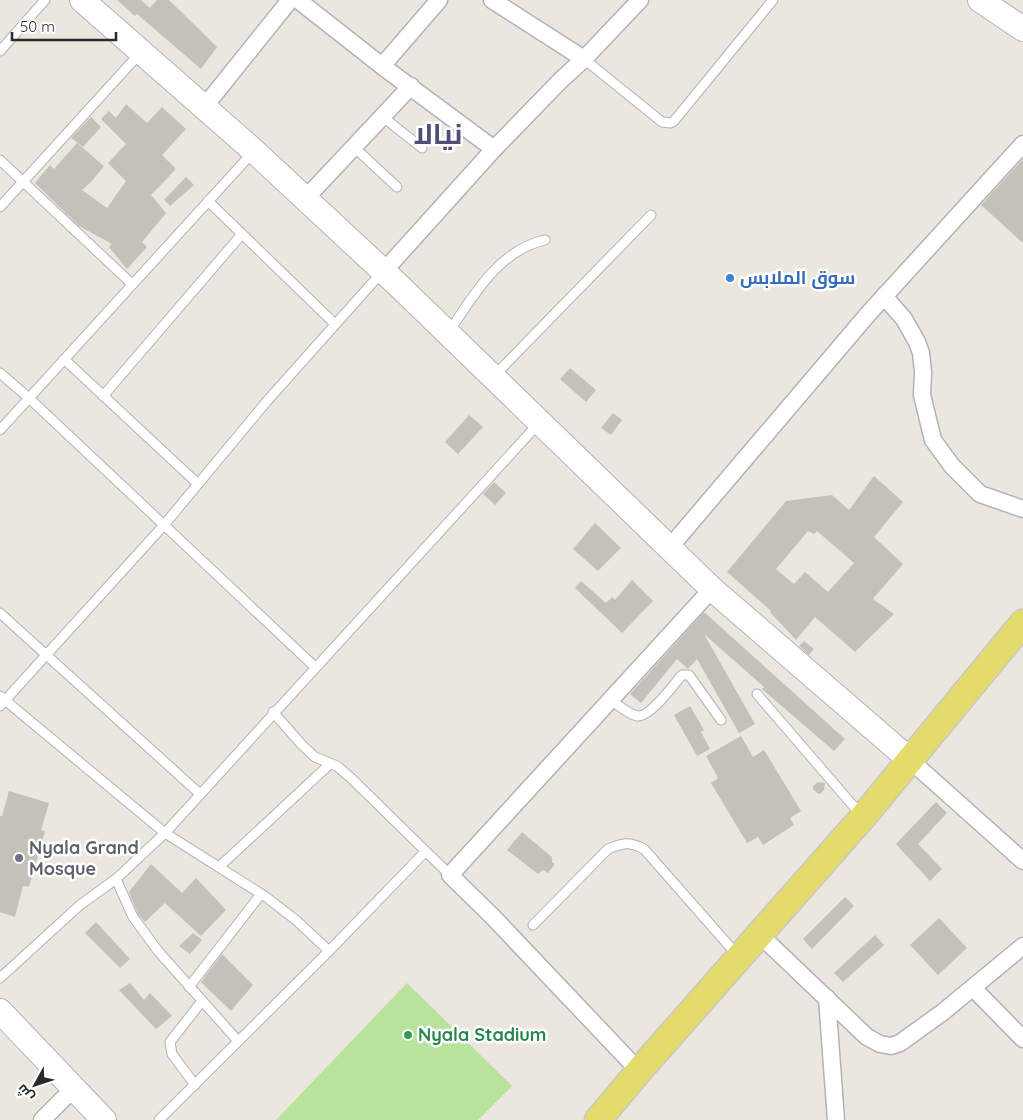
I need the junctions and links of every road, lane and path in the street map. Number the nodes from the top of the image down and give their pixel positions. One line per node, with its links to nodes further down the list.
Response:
1 (45, 0): 11 (lane)
2 (82, 0): 12 (main road)
3 (290, 0): 16 (street)
4 (298, 0): 14 (street)
5 (439, 0): 14 (street)
6 (492, 0): 13 (street)
7 (640, 0): 13 (street)
8 (773, 0): 13 (lane)
9 (980, 0): 10 (main road)
10 (1023, 29)
11 (0, 51)
12 (141, 52): 16 (main road); 24 (lane)
13 (584, 59): 21 (street)
14 (382, 66): 15 (street)
15 (411, 86): 17 (street); 21 (street)
16 (205, 106): 22 (main road)
17 (383, 117): 19 (street); 20 (lane)
18 (1023, 144): 34 (street)
19 (354, 147): 25 (lane); 26 (street)
20 (422, 148)
21 (494, 149): 32 (street)
22 (254, 151): 26 (main road); 27 (lane)
23 (0, 160): 24 (lane)
24 (23, 182): 28 (lane); 33 (lane)
25 (397, 187)
26 (305, 199): 32 (main road)
27 (208, 201): 30 (lane); 33 (lane)
28 (0, 207)
29 (651, 215): 39 (lane)
30 (242, 234): 35 (lane); 40 (lane)
31 (545, 240): 36 (lane)
32 (384, 271): 35 (lane); 36 (main road)
33 (132, 284): 37 (lane)
34 (884, 296): 45 (street); 47 (street)
35 (335, 324): 44 (lane)
36 (449, 333): 39 (main road)
37 (64, 359): 40 (lane); 41 (lane)
38 (0, 373): 41 (lane)
39 (493, 377): 42 (main road)
40 (104, 396): 44 (lane)
41 (30, 399): 43 (lane); 46 (lane)
42 (541, 421): 47 (main road); 52 (lane)
43 (0, 430)
44 (198, 484): 46 (lane)
45 (1023, 509)
46 (164, 525): 51 (lane); 52 (lane)
47 (670, 546): 48 (main road)
48 (712, 589): 54 (street); 58 (main road)
49 (0, 613): 51 (lane)
50 (1023, 623): 58 (main road)
51 (46, 654): 55 (lane); 60 (lane)
52 (315, 667): 56 (lane)
53 (757, 694): 61 (lane)
54 (611, 700): 57 (lane); 66 (street)
55 (2, 701): 62 (lane)
56 (274, 712): 59 (lane); 60 (lane)
57 (721, 720)
58 (910, 760): 61 (main road); 64 (street)
59 (330, 764): 63 (lane); 65 (lane)
60 (200, 794): 62 (lane)
61 (863, 817): 70 (main road)
62 (165, 833): 65 (lane); 67 (lane)
63 (425, 852): 66 (lane); 72 (lane)
64 (1023, 861)
65 (219, 867): 68 (lane)
66 (450, 875): 82 (street)
67 (116, 879): 74 (lane); 75 (lane)
68 (261, 894): 72 (lane); 75 (lane)
69 (533, 925): 73 (lane)
70 (760, 935): 73 (main road); 77 (street)
71 (1023, 946): 76 (street)
72 (329, 951): 81 (lane)
73 (740, 958): 82 (main road)
74 (0, 978)
75 (189, 986): 78 (lane)
76 (973, 988): 77 (street); 80 (street)
77 (826, 998): 89 (street)
78 (202, 1001): 81 (lane); 83 (lane)
79 (0, 1011): 84 (main road)
80 (1023, 1039)
81 (238, 1041): 83 (lane)
82 (639, 1071): 88 (main road)
83 (195, 1085): 87 (lane)
84 (74, 1088): 85 (street); 86 (main road)
85 (42, 1120)
86 (104, 1120)
87 (159, 1120)
88 (598, 1120)
89 (836, 1120)

